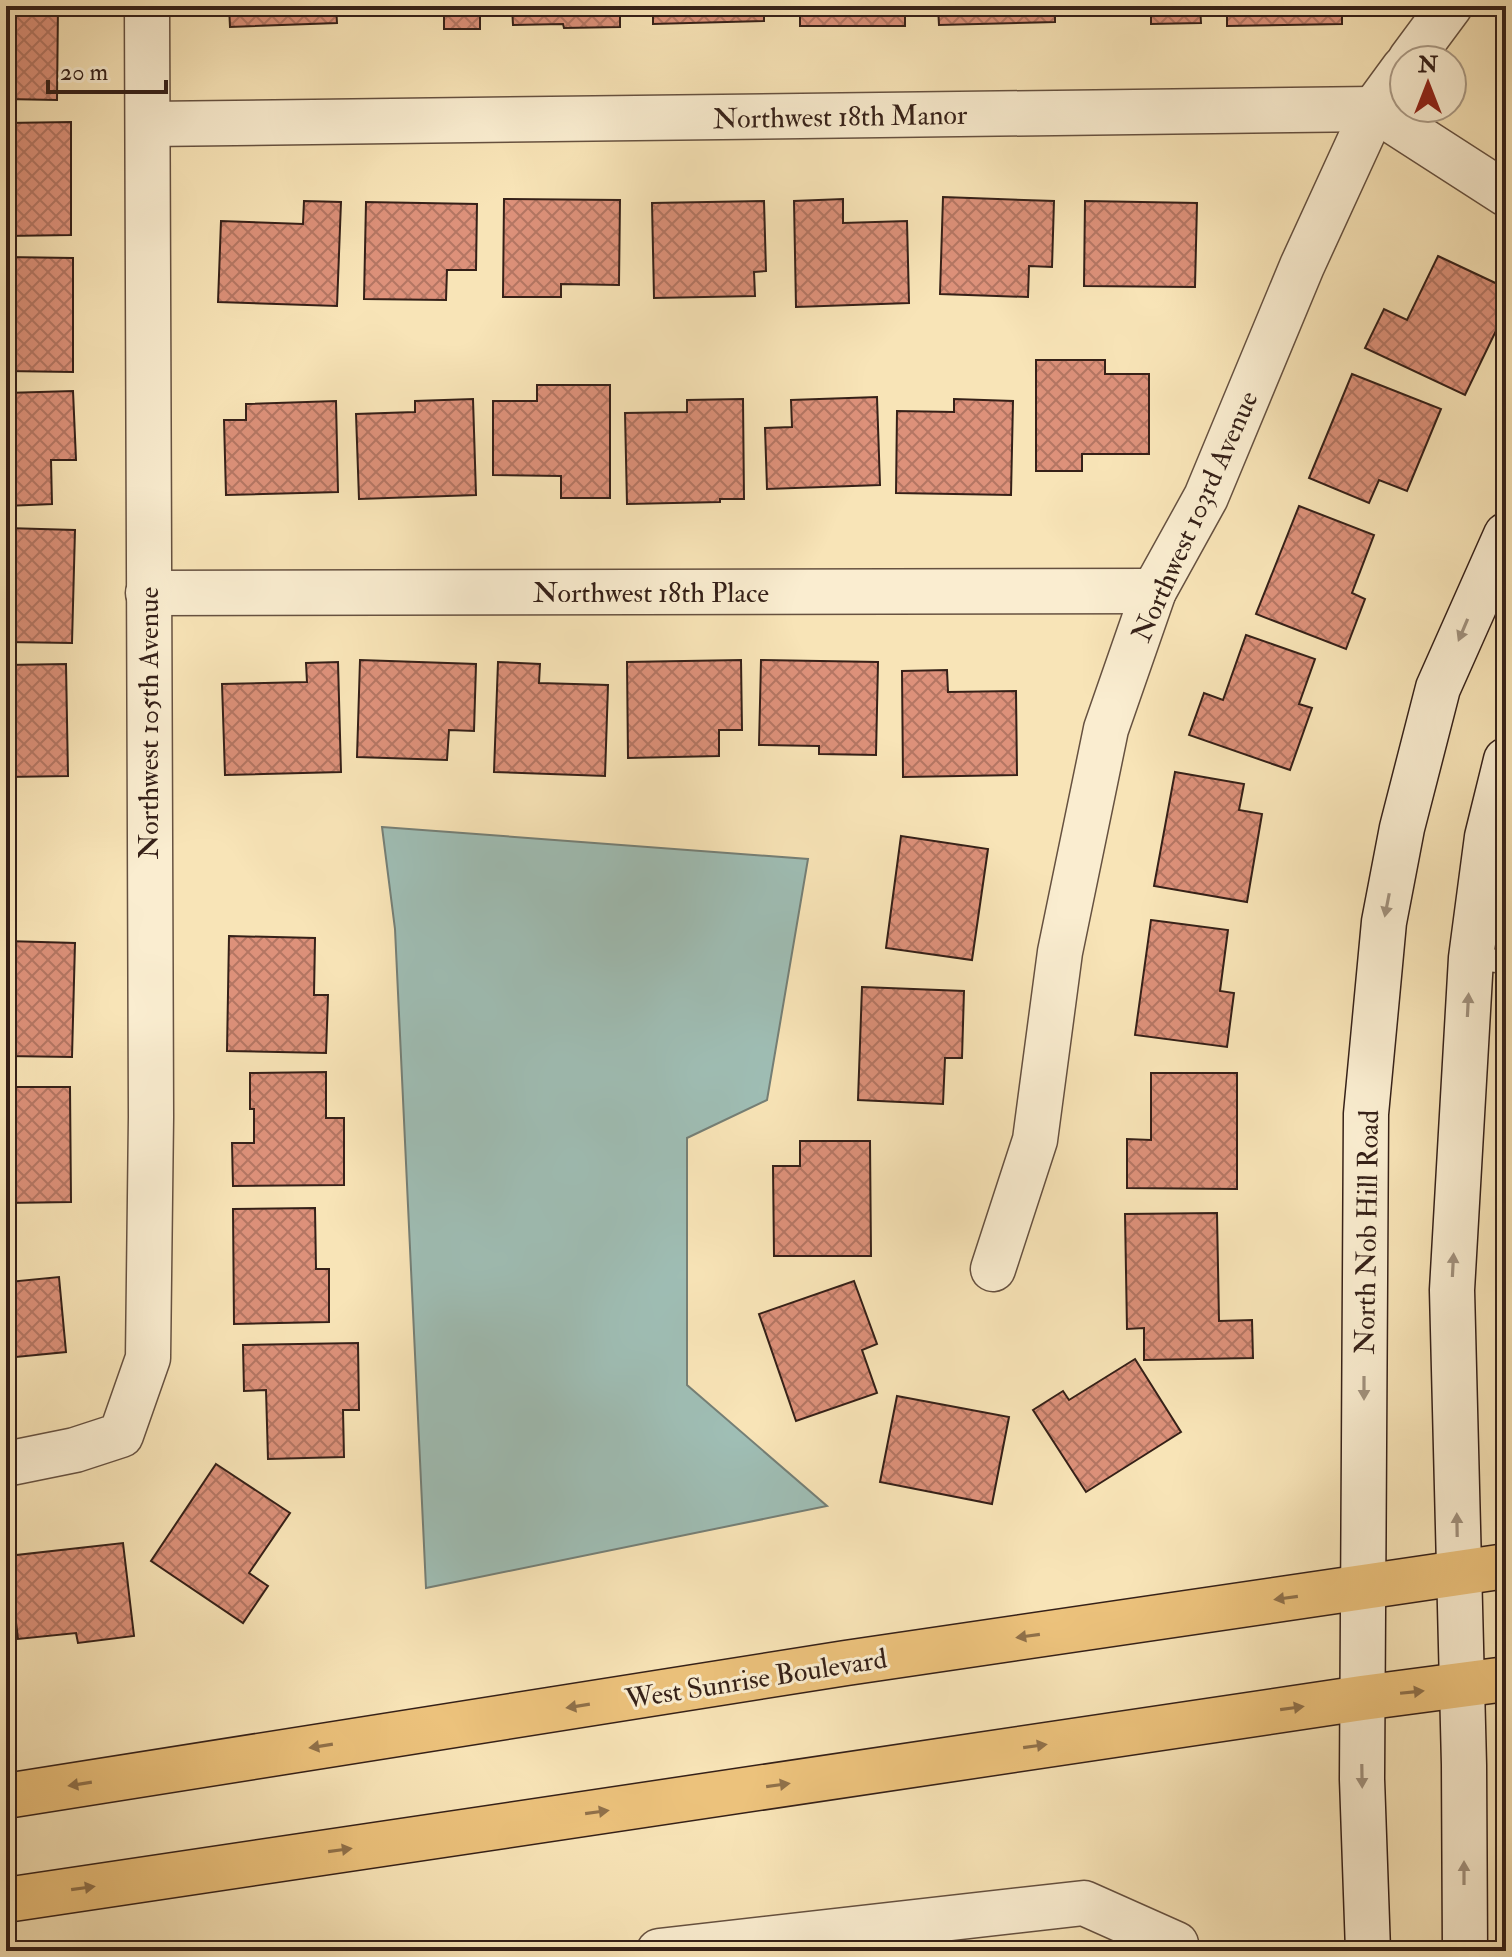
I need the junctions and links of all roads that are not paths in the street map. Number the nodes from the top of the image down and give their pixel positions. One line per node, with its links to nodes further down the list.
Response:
1 (147, 6): 6 (street, Northwest 105th Avenue)
2 (1450, 6): 3 (street)
3 (1422, 44)
4 (1388, 90): 5 (street, Northwest 103rd Avenue)
5 (1374, 109): 6 (street, Northwest 18th Manor); 7 (street); 9 (street, Northwest 103rd Avenue)
6 (149, 124): 10 (street, Northwest 105th Avenue)
7 (1506, 194)
8 (1506, 535): 17 (street, North Nob Hill Road, one-way to 17)
9 (1154, 591): 10 (street, Northwest 18th Place); 13 (street, Northwest 103rd Avenue)
10 (148, 593): 14 (street, Northwest 105th Avenue)
11 (1506, 760): 12 (street)
12 (1488, 960): 16 (street, one-way to 12)
13 (993, 1269)
14 (6, 1464)
15 (1506, 1566): 16 (highway, West Sunrise Boulevard)
16 (1458, 1572): 17 (highway, West Sunrise Boulevard); 19 (street)
17 (1363, 1586): 20 (street, North Nob Hill Road); 21 (highway, West Sunrise Boulevard, one-way to 21)
18 (1506, 1679): 19 (highway)
19 (1462, 1686): 20 (highway, one-way to 19); 26 (street, one-way to 19)
20 (1362, 1698): 22 (highway, one-way to 20); 25 (street, North Nob Hill Road, one-way to 25)
21 (6, 1796)
22 (6, 1900)
23 (1176, 1944): 24 (street)
24 (659, 1951)
25 (1368, 1951)
26 (1465, 1951)

